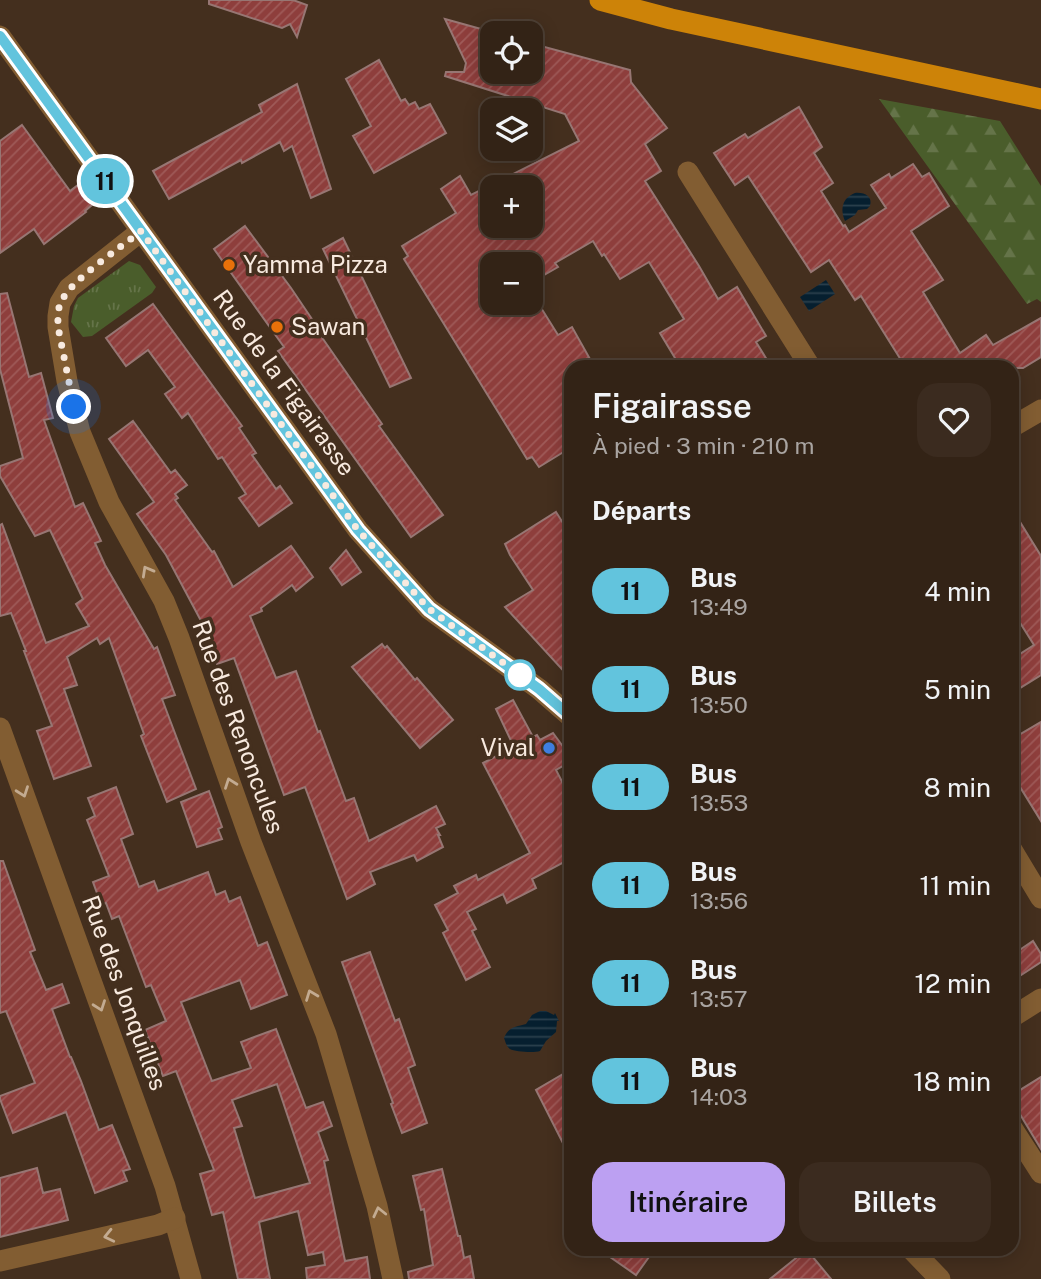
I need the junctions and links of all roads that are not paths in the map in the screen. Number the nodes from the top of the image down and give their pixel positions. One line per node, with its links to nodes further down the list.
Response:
1 (600, 0): 3 (main road)
2 (653, 0): 3 (main road)
3 (685, 22): 5 (main road)
4 (0, 36): 7 (street, Rue de la Figairasse)
5 (1040, 98)
6 (688, 172): 8 (street)
7 (141, 231): 11 (street, Rue de la Figairasse); 23 (street, Rue des Renoncules, one-way to 7)
8 (806, 360)
9 (1041, 410): 10 (street)
10 (1019, 423)
11 (564, 709)
12 (0, 728): 19 (street, Rue des Jonquilles, one-way to 19)
13 (1019, 862): 14 (street)
14 (1041, 898)
15 (1041, 999): 16 (street)
16 (1019, 1013)
17 (1019, 1139): 18 (street)
18 (1041, 1173)
19 (174, 1218): 21 (street, one-way to 21); 22 (street, Rue des Jonquilles)
20 (918, 1256): 24 (street)
21 (0, 1261)
22 (191, 1279)
23 (393, 1279)
24 (940, 1279)

